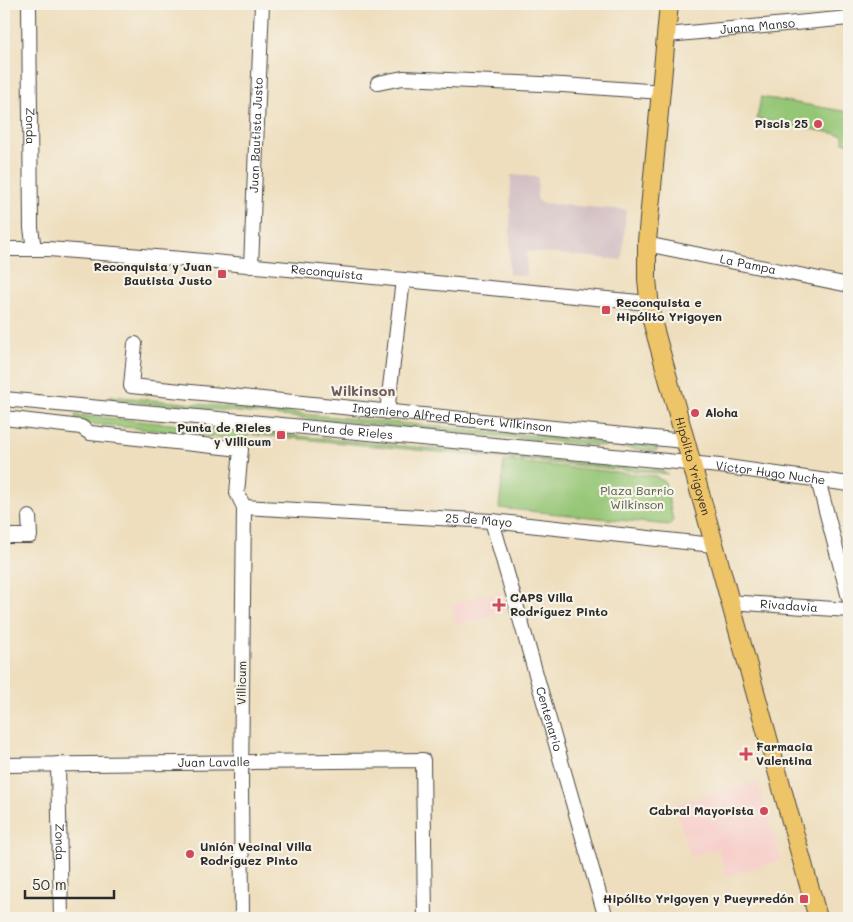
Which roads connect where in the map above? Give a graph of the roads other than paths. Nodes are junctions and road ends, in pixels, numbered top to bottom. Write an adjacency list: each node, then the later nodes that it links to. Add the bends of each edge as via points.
1 (29, 4): 10 (street, Zonda, via 31,228)
2 (262, 4): 11 (street, Juan Bautista Justo)
3 (669, 4): 5 (main road, Hipólito Yrigoyen)
4 (849, 18): 5 (street, Juana Manso)
5 (667, 35): 7 (main road, Hipólito Yrigoyen)
6 (378, 82): 7 (street, via 413,79)
7 (662, 92): 8 (main road, Hipólito Yrigoyen)
8 (646, 244): 13 (street, La Pampa); 14 (main road, Hipólito Yrigoyen)
9 (4, 249): 10 (street, Reconquista)
10 (34, 249): 11 (street, Reconquista)
11 (250, 266): 12 (street, Reconquista)
12 (403, 280): 14 (street, Reconquista); 17 (street)
13 (849, 285)
14 (649, 303): 19 (main road, Hipólito Yrigoyen, via 656,341)
15 (135, 344): 17 (street, Ingeniero Alfred Robert Wilkinson, via 131,386)
16 (4, 399): 20 (street, Punta de Rieles)
17 (388, 412): 19 (street, Ingeniero Alfred Robert Wilkinson)
18 (4, 418): 23 (street, Villicum, via 81,427 90,433 241,449 237,493)
19 (684, 441): 20 (main road, Hipólito Yrigoyen)
20 (690, 464): 21 (street, Víctor Hugo Nuche); 27 (main road, Hipólito Yrigoyen)
21 (818, 480): 22 (street, Víctor Hugo Nuche); 28 (street)
22 (849, 484)
23 (244, 507): 25 (street, 25 de Mayo); 31 (street, Villicum)
24 (29, 517): 26 (street, via 30,536)
25 (492, 521): 27 (street, 25 de Mayo); 37 (street, Centenario)
26 (4, 536)
27 (713, 545): 29 (main road, Hipólito Yrigoyen)
28 (849, 598)
29 (729, 602): 30 (street, Rivadavia); 38 (main road, Hipólito Yrigoyen)
30 (849, 610)
31 (241, 762): 32 (street, Juan Lavalle); 35 (street, Villicum); 36 (street, Juan Lavalle, via 423,760)
32 (58, 764): 33 (street, Juan Lavalle); 34 (street, Zonda)
33 (4, 765)
34 (61, 918)
35 (242, 918)
36 (426, 918)
37 (606, 918)
38 (818, 918)

